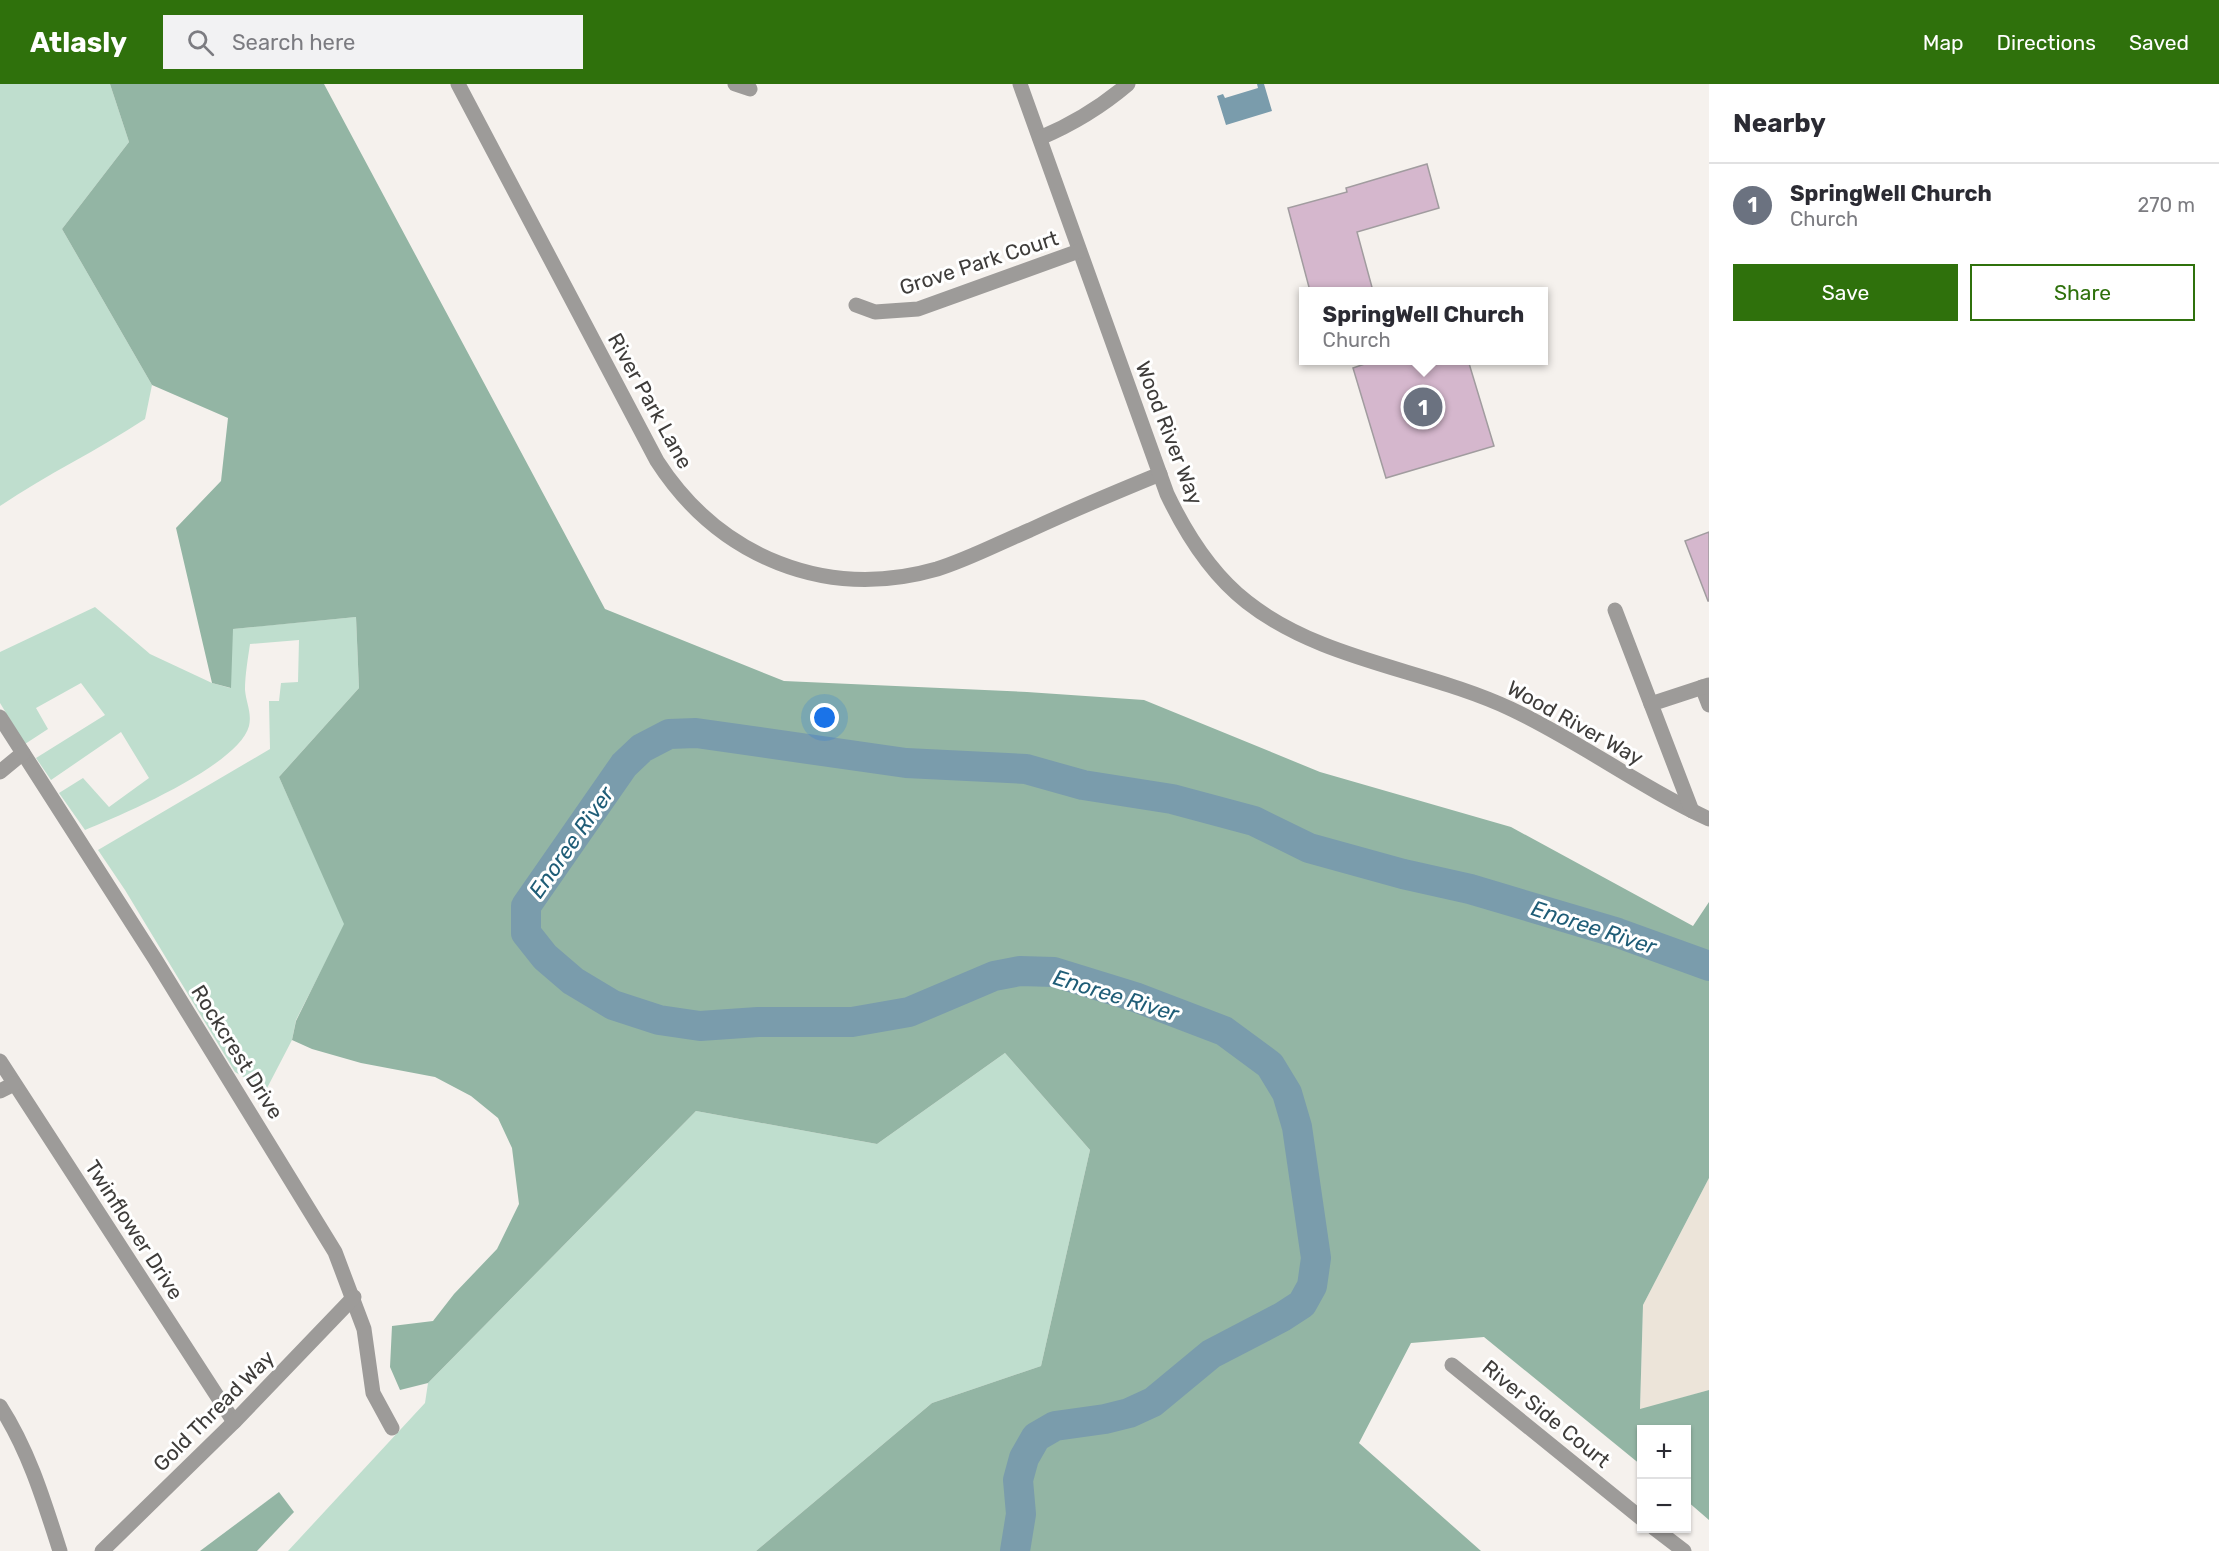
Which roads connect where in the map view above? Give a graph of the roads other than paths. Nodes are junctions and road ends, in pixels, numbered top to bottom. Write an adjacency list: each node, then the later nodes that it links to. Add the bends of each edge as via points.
1 (458, 84): 9 (street, River Park Lane, via 657,461 700,516 742,546 774,562 810,573 850,579 900,577 951,564)
2 (735, 84): 5 (street)
3 (1020, 84): 6 (street, Wood River Way)
4 (1128, 84): 6 (street, via 1073,124)
5 (750, 89)
6 (1040, 138): 7 (street, Wood River Way)
7 (1079, 251): 8 (street, Grove Park Court, via 918,309 875,312); 9 (street, Wood River Way)
8 (856, 304)
9 (1160, 474): 17 (street, Wood River Way, via 1178,518 1201,554 1234,591 1266,615 1325,644 1510,708)
10 (1615, 610): 12 (street)
11 (1706, 686): 12 (street); 13 (street)
12 (1651, 704): 17 (street)
13 (1709, 705)
14 (0, 717): 15 (street, Rockcrest Drive)
15 (23, 753): 16 (street); 21 (street, Rockcrest Drive, via 315,1217)
16 (0, 772)
17 (1692, 811): 18 (street, Wood River Way)
18 (1709, 819)
19 (0, 1061): 20 (street, Twinflower Drive)
20 (7, 1087): 24 (street, Twinflower Drive)
21 (354, 1297): 24 (street, Gold Thread Way); 25 (street, Rockcrest Drive, via 364,1329 373,1394)
22 (1452, 1365): 26 (street, River Side Court)
23 (0, 1406): 28 (street, via 38,1480)
24 (234, 1422): 29 (street, Gold Thread Way)
25 (392, 1428)
26 (1637, 1516)
27 (1661, 1533): 30 (street)
28 (60, 1551)
29 (102, 1551)
30 (1684, 1551)

